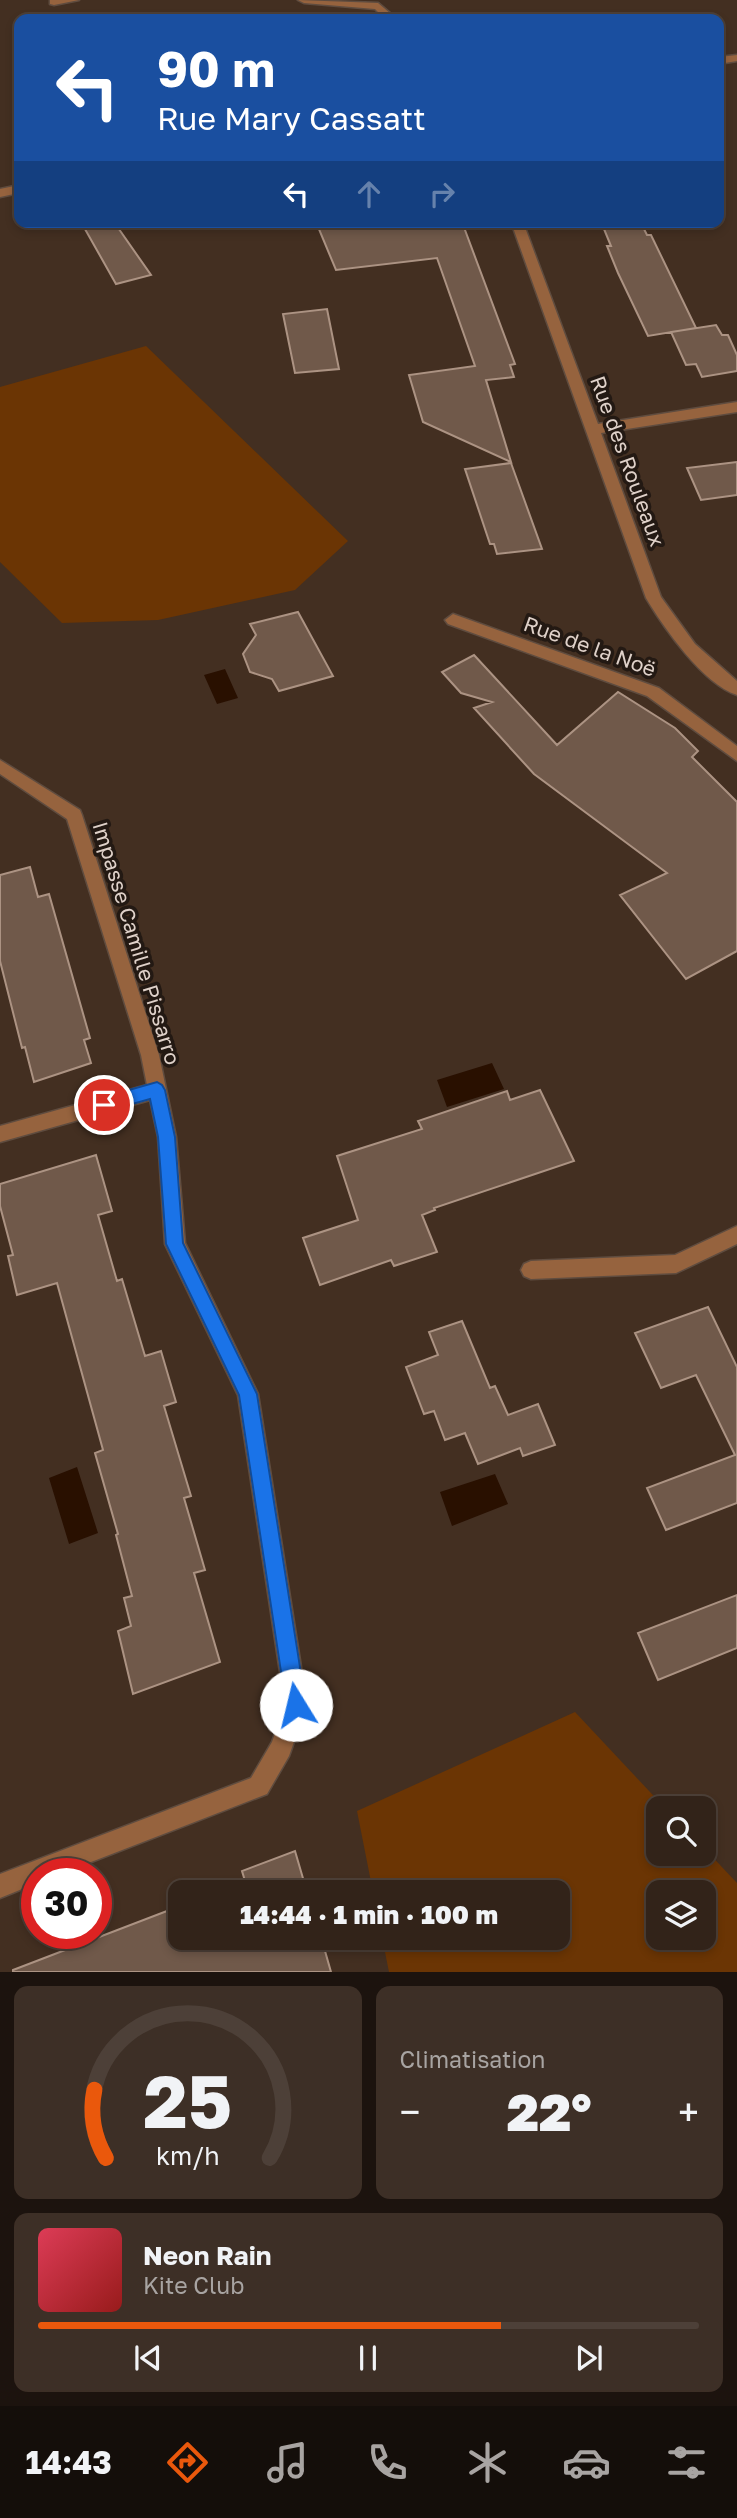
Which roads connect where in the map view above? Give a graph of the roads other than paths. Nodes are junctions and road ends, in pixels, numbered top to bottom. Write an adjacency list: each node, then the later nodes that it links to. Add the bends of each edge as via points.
1 (73, 0): 3 (street)
2 (304, 0): 4 (street, via 378,6)
3 (54, 2)
4 (386, 14)
5 (519, 228): 7 (street, Rue des Rouleaux)
6 (737, 407): 7 (street)
7 (595, 429): 9 (street, Rue des Rouleaux, via 654,598 677,636)
8 (453, 620): 10 (street, Rue de la Noë, via 653,692)
9 (737, 689)
10 (737, 755)
11 (0, 766): 12 (street, Impasse Camille Pissarro, via 74,815)
12 (157, 1090): 13 (street); 16 (street, Impasse Camille Pissarro, via 167,1137 175,1244 248,1394 296,1705 281,1748 259,1786)
13 (0, 1134)
14 (737, 1235): 15 (street, via 676,1264)
15 (531, 1270)
16 (0, 1886)

